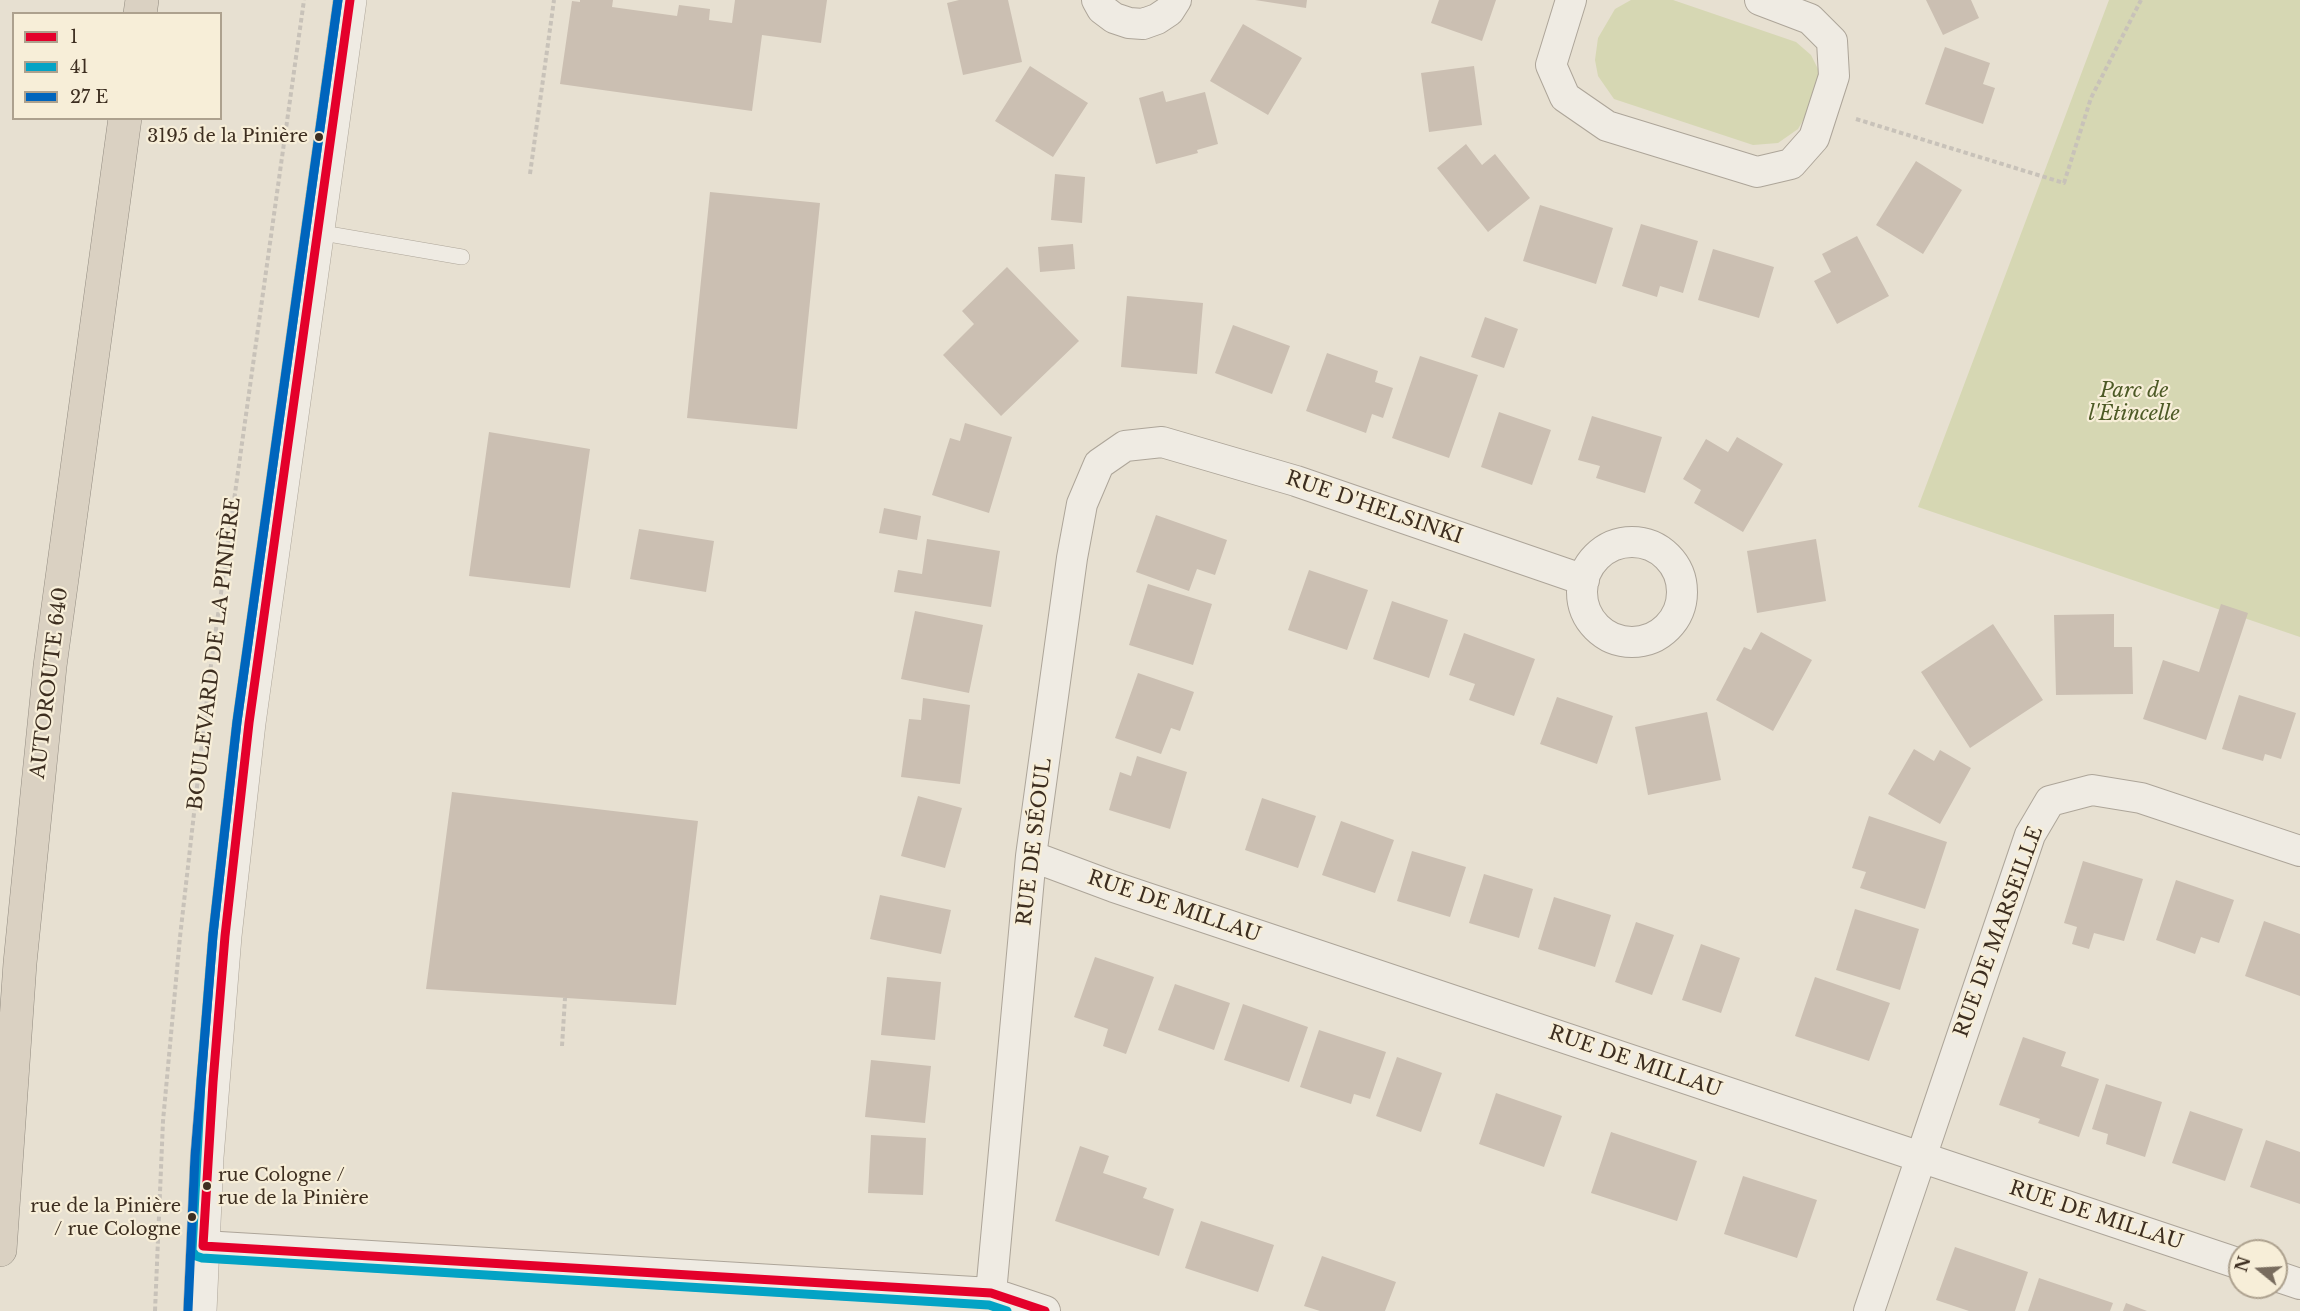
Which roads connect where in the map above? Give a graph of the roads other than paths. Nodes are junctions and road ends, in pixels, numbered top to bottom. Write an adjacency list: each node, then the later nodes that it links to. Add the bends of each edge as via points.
1 (350, 0): 7 (street)
2 (1097, 0): 3 (street, via 1114,18 1143,24 1169,11)
3 (1176, 0)
4 (1571, 0): 5 (street, via 1551,65 1565,98 1608,126 1757,172 1791,164 1814,138 1834,76 1832,41 1810,19)
5 (1760, 0)
6 (125, 120): 15 (highway, AUTOROUTE 640, via 48,688 19,975)
7 (317, 232): 8 (lane); 14 (street, via 249,723 225,936)
8 (462, 256)
9 (1162, 442): 10 (street, RUE D'HELSINKI, via 1296,481); 12 (street, RUE DE SÉOUL, via 1125,446 1098,464 1082,504)
10 (1584, 580)
11 (2300, 851): 13 (street, RUE DE MARSEILLE, via 2141,798 2092,790 2050,801 2030,835)
12 (1031, 856): 13 (street, RUE DE MILLAU); 17 (street, RUE DE SÉOUL)
13 (1920, 1157): 16 (street, RUE DE MILLAU); 20 (street, RUE DE MARSEILLE)
14 (203, 1246): 17 (street); 18 (street)
15 (0, 1250)
16 (2228, 1260)
17 (992, 1293): 19 (street)
18 (200, 1311)
19 (1045, 1311)
20 (1869, 1311)

